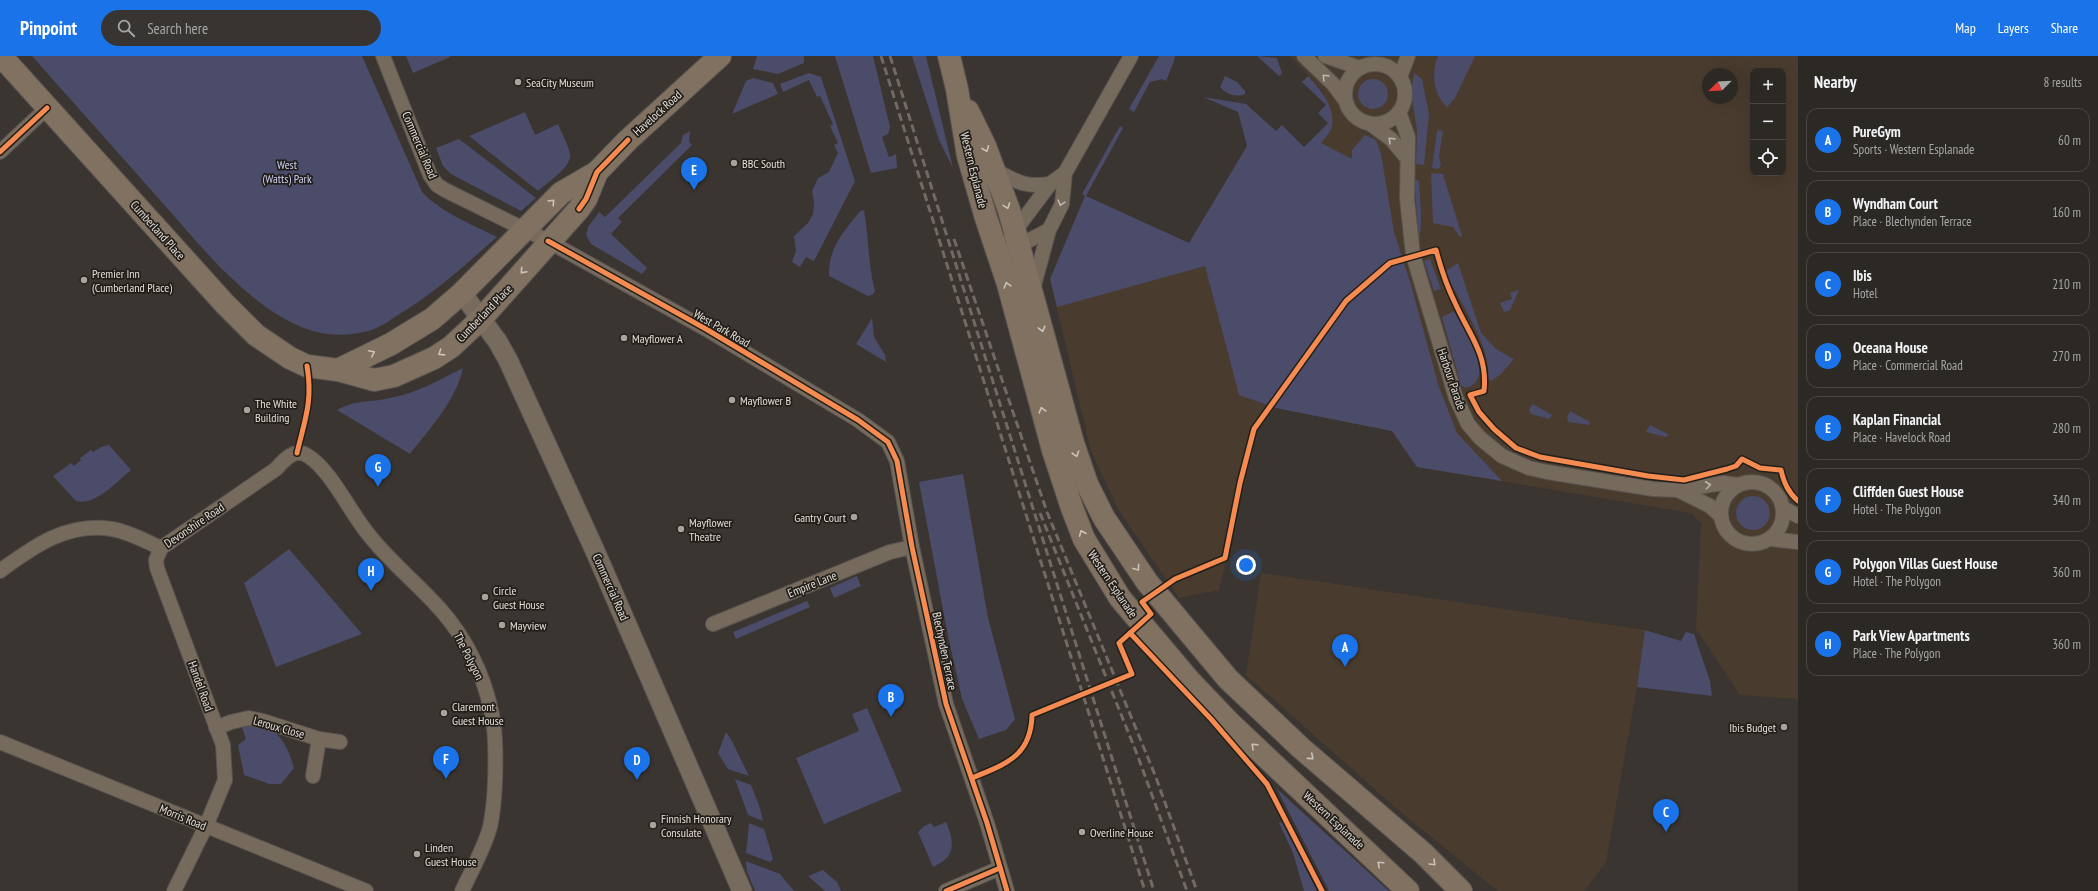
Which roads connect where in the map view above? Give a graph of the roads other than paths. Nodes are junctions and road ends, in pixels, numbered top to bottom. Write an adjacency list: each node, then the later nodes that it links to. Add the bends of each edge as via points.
1 (0, 56): 14 (main road, Cumberland Place)
2 (383, 56): 23 (street, Commercial Road, via 430,175 437,185)
3 (720, 56): 20 (main road, Havelock Road, via 628,140)
4 (949, 56): 12 (main road, Western Esplanade)
5 (1131, 56): 21 (street)
6 (1304, 56): 13 (street, one-way to 6, via 1333,84)
7 (1325, 56): 10 (street)
8 (1408, 56): 11 (street)
9 (1386, 60): 10 (street); 11 (street, via 1388,67)
10 (1360, 68): 13 (street, via 1347,82)
11 (1400, 77): 15 (street, via 1405,95)
12 (957, 89): 19 (main road, Western Esplanade, one-way to 19, via 985,146); 27 (main road, Western Esplanade, via 968,156)
13 (1345, 100): 16 (street, via 1352,115)
14 (47, 108): 17 (street); 31 (main road, Cumberland Place, via 224,304 256,335 307,366)
15 (1399, 112): 16 (street, via 1392,120); 18 (street, Harbour Parade, via 1408,137)
16 (1372, 125): 18 (street, one-way to 16, via 1391,139)
17 (0, 152)
18 (1407, 158): 35 (street, Harbour Parade, via 1407,199 1413,255 1456,398 1468,424 1502,456 1529,468 1653,489)
19 (993, 169): 22 (street, Western Esplanade, via 1024,185); 25 (main road, Western Esplanade, one-way to 25)
20 (597, 172): 23 (main road, Havelock Road, one-way to 20, via 561,193); 26 (main road, Havelock Road, via 586,199)
21 (1065, 173): 22 (street); 24 (street, one-way to 24, via 1062,204)
22 (1050, 184): 25 (street)
23 (525, 230): 26 (street, Commercial Road); 29 (main road)
24 (1049, 230): 25 (street); 28 (street)
25 (1018, 238): 27 (street); 28 (main road, Western Esplanade)
26 (548, 241): 30 (main road, Cumberland Place, one-way to 30); 32 (street, West Park Road, via 706,329)
27 (996, 251): 58 (main road, Western Esplanade, one-way to 27, via 1230,723 1140,624 1101,570 1084,539 1072,508)
28 (1032, 291): 59 (main road, Western Esplanade, one-way to 59, via 1072,443 1087,484 1127,555 1170,611 1228,679 1301,748 1423,853)
29 (462, 294): 30 (street, Commercial Road); 31 (main road, one-way to 29, via 422,326)
30 (481, 319): 31 (main road, Cumberland Place, one-way to 31, via 434,358 394,376 374,380); 55 (street, Commercial Road, via 508,360 576,507)
31 (338, 370)
32 (883, 437): 41 (street, Blechynden Terrace, via 895,455)
33 (297, 453): 42 (street, Devonshire Road, via 287,457 276,469); 54 (street, The Polygon, via 308,456 326,474 368,534 440,609 461,636 479,670 492,711 496,769 490,828)
34 (1738, 485): 35 (street, Harbour Parade, one-way to 34, via 1723,483); 36 (street, via 1752,482 1768,486 1780,499); 37 (street, via 1725,498)
35 (1678, 490): 37 (street, Harbour Parade, via 1710,506)
36 (1783, 508): 38 (street); 39 (street, via 1781,525)
37 (1721, 516): 39 (street, via 1724,528 1738,541 1756,544)
38 (1798, 516)
39 (1770, 539): 40 (street)
40 (1798, 542)
41 (912, 547): 44 (street, Empire Lane, via 890,552); 51 (street, Blechynden Terrace, via 946,704)
42 (161, 548): 43 (street, Devonshire Road, via 118,531 86,528 60,534 34,546); 45 (street, Handel Road, via 156,560 157,568)
43 (0, 571)
44 (713, 624)
45 (216, 728): 46 (street, Leroux Close, via 248,718); 50 (street, Handel Road, via 223,745 225,780)
46 (319, 739): 48 (street, Leroux Close); 49 (street, Leroux Close)
47 (0, 742): 50 (street, Morris Road)
48 (340, 742)
49 (313, 776)
50 (206, 826): 52 (street, Handel Road); 53 (street, Morris Road)
51 (1000, 868): 56 (street); 57 (street, Blechynden Terrace)
52 (174, 891)
53 (366, 891)
54 (462, 891)
55 (742, 891)
56 (946, 891)
57 (1007, 891)
58 (1408, 891)
59 (1461, 891)

